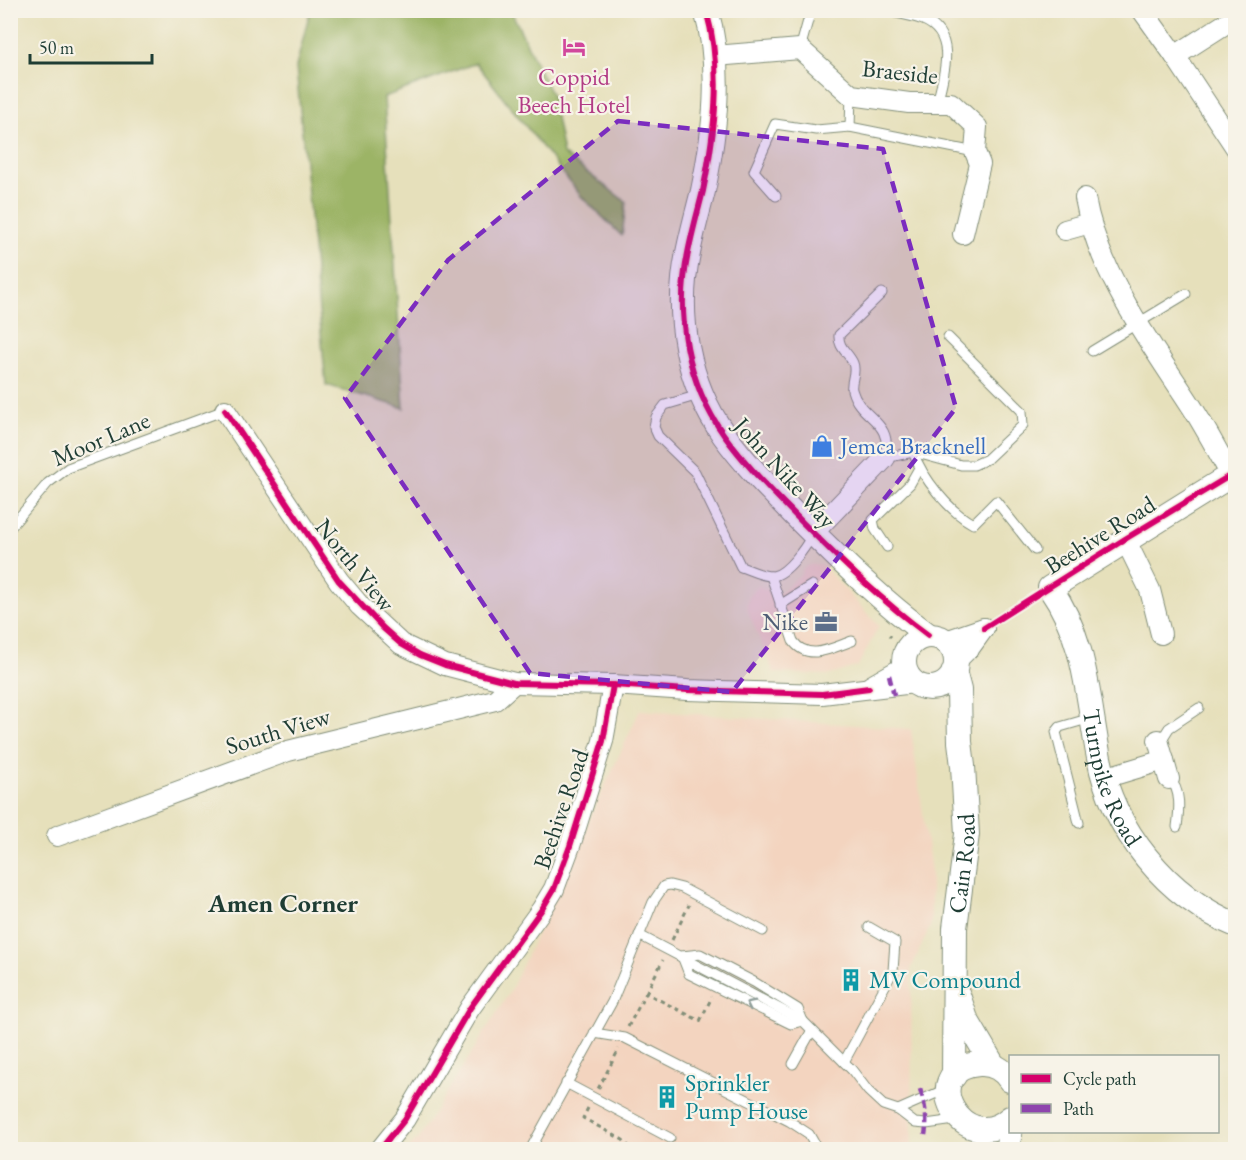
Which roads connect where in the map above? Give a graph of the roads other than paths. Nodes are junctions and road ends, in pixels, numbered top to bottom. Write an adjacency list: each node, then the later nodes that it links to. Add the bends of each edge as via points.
1 (706, 10): 7 (street, John Nike Way)
2 (811, 10): 6 (lane)
3 (882, 10): 10 (lane, via 923,20 937,29 944,40 947,61)
4 (1142, 10): 8 (street)
5 (1235, 19): 8 (street)
6 (800, 49): 7 (street); 9 (street, Braeside)
7 (715, 56): 24 (street, John Nike Way, via 711,148 687,254 683,297 685,336)
8 (1175, 56): 12 (street)
9 (851, 95): 10 (street, Braeside); 11 (lane)
10 (937, 103): 13 (street, Braeside, via 951,103 976,127)
11 (850, 127): 13 (lane); 14 (lane, via 816,130 775,124 754,171)
12 (1236, 148)
13 (975, 152): 18 (street, Braeside, via 980,164)
14 (776, 196)
15 (1085, 198): 16 (street)
16 (1090, 223): 17 (street); 21 (street, via 1118,290)
17 (1065, 230)
18 (963, 234)
19 (882, 293): 27 (lane, via 838,335 838,342 854,367 851,384 856,400 887,438)
20 (1185, 294): 21 (lane)
21 (1138, 322): 23 (lane); 29 (street)
22 (948, 337): 26 (lane, via 1022,411 1023,425 987,459 974,465)
23 (1092, 351)
24 (701, 394): 31 (street, John Nike Way, via 736,451); 35 (lane, via 665,405 654,427 658,436 695,472 741,567)
25 (225, 410): 30 (lane, Moor Lane, via 68,468 48,483); 44 (street, North View, via 339,581 383,628 420,655)
26 (913, 452): 27 (lane); 28 (lane)
27 (885, 458): 31 (street)
28 (919, 468): 33 (lane, via 910,484 873,520); 34 (lane, via 958,516 973,524 996,501)
29 (1233, 474): 32 (street, Beehive Road)
30 (10, 528)
31 (813, 533): 35 (lane, via 788,567); 39 (street, John Nike Way)
32 (1125, 539): 37 (street, Beehive Road); 40 (street, via 1150,590)
33 (887, 547)
34 (1035, 550)
35 (771, 576): 38 (lane)
36 (812, 585): 38 (lane)
37 (1050, 588): 47 (street, Turnpike Road, via 1078,645)
38 (780, 605): 41 (lane, via 798,648 817,652)
39 (894, 609): 42 (street, John Nike Way); 43 (street)
40 (1161, 634)
41 (852, 641)
42 (946, 652): 43 (street, via 915,639); 43 (street, via 944,684); 48 (street, Cain Road, via 959,690)
43 (905, 660): 45 (street, via 869,688 822,694); 48 (street, Cain Road, via 942,707)
44 (514, 683): 45 (street, North View); 53 (street, South View, via 495,700 288,750)
45 (613, 684): 73 (street, Beehive Road, via 603,741 554,888 470,1008 405,1119)
46 (1199, 708): 49 (lane, via 1169,728)
47 (1093, 718): 50 (street, Turnpike Road); 51 (lane, via 1060,727 1056,732)
48 (960, 742): 59 (street, Cain Road, via 967,834 955,928)
49 (1163, 756): 50 (street); 52 (lane, via 1180,807)
50 (1104, 778): 54 (street, Turnpike Road, via 1119,816 1155,868 1183,895)
51 (1078, 823)
52 (1177, 827)
53 (57, 836)
54 (1236, 925)
55 (869, 927): 63 (lane, via 895,942 893,971)
56 (763, 931): 57 (lane, via 670,885 664,886 653,902)
57 (639, 935): 58 (lane); 62 (lane, via 612,1002)
58 (682, 956): 60 (lane, via 700,954 754,982 798,1009); 60 (lane, one-way to 58, via 791,1024 689,974)
59 (955, 984): 65 (street, Cain Road, via 966,1019); 66 (street, Cain Road)
60 (803, 1021): 61 (lane)
61 (812, 1030): 63 (lane); 64 (lane)
62 (594, 1033): 67 (lane); 75 (lane, via 625,1038 789,1121 809,1134)
63 (844, 1062): 68 (lane, via 883,1105)
64 (793, 1064)
65 (1002, 1073): 66 (street, via 973,1065)
66 (951, 1082): 68 (lane); 71 (street, Cain Road, via 949,1110)
67 (566, 1083): 72 (lane); 74 (lane)
68 (898, 1110): 71 (lane, via 915,1123)
69 (1009, 1120): 71 (street, via 997,1130)
70 (1010, 1133): 76 (street)
71 (967, 1134)
72 (670, 1138)
73 (380, 1149)
74 (530, 1149)
75 (818, 1149)
76 (1008, 1149)

